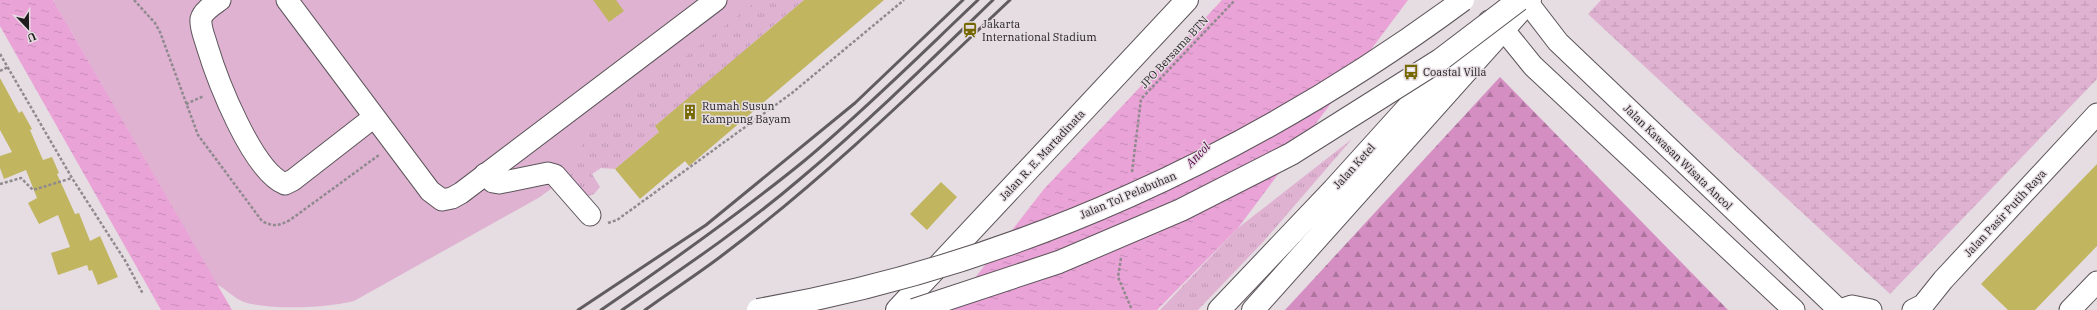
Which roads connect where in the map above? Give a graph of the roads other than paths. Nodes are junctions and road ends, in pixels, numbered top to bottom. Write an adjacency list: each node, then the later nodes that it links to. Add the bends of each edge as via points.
1 (220, 0): 10 (street, via 205,12 201,24 212,63 239,128 276,180 284,184 293,180)
2 (287, 0): 10 (street)
3 (716, 0): 11 (street)
4 (1187, 0): 15 (highway, Jalan R. E. Martadinata)
5 (1463, 0): 14 (highway, Jalan Tol Pelabuhan, bridge, via 1334,88 1242,142 1152,186 1024,239 926,270 812,301)
6 (1506, 0): 8 (highway)
7 (1525, 1): 8 (highway); 16 (highway, bridge, via 1440,60 1291,154 1181,210 1059,262); 20 (street, Jalan Kawasan Wisata Ancol, via 1558,42)
8 (1495, 24): 17 (highway, Jalan Ketel, via 1334,188); 18 (highway, Jalan Ketel); 19 (street, via 1533,66)
9 (2097, 114): 22 (street, Jalan Pasir Putih Raya, via 1943,280 1923,305)
10 (374, 117): 11 (street, via 430,191 442,200 461,193)
11 (485, 174): 12 (street, via 493,182 499,183 548,173 555,174)
12 (590, 215)
13 (2097, 282): 23 (street)
14 (758, 310)
15 (897, 310)
16 (914, 310)
17 (1220, 310)
18 (1253, 310)
19 (1794, 310)
20 (1839, 310): 21 (street, via 1852,306)
21 (1871, 310)
22 (1913, 310)
23 (2070, 310)

